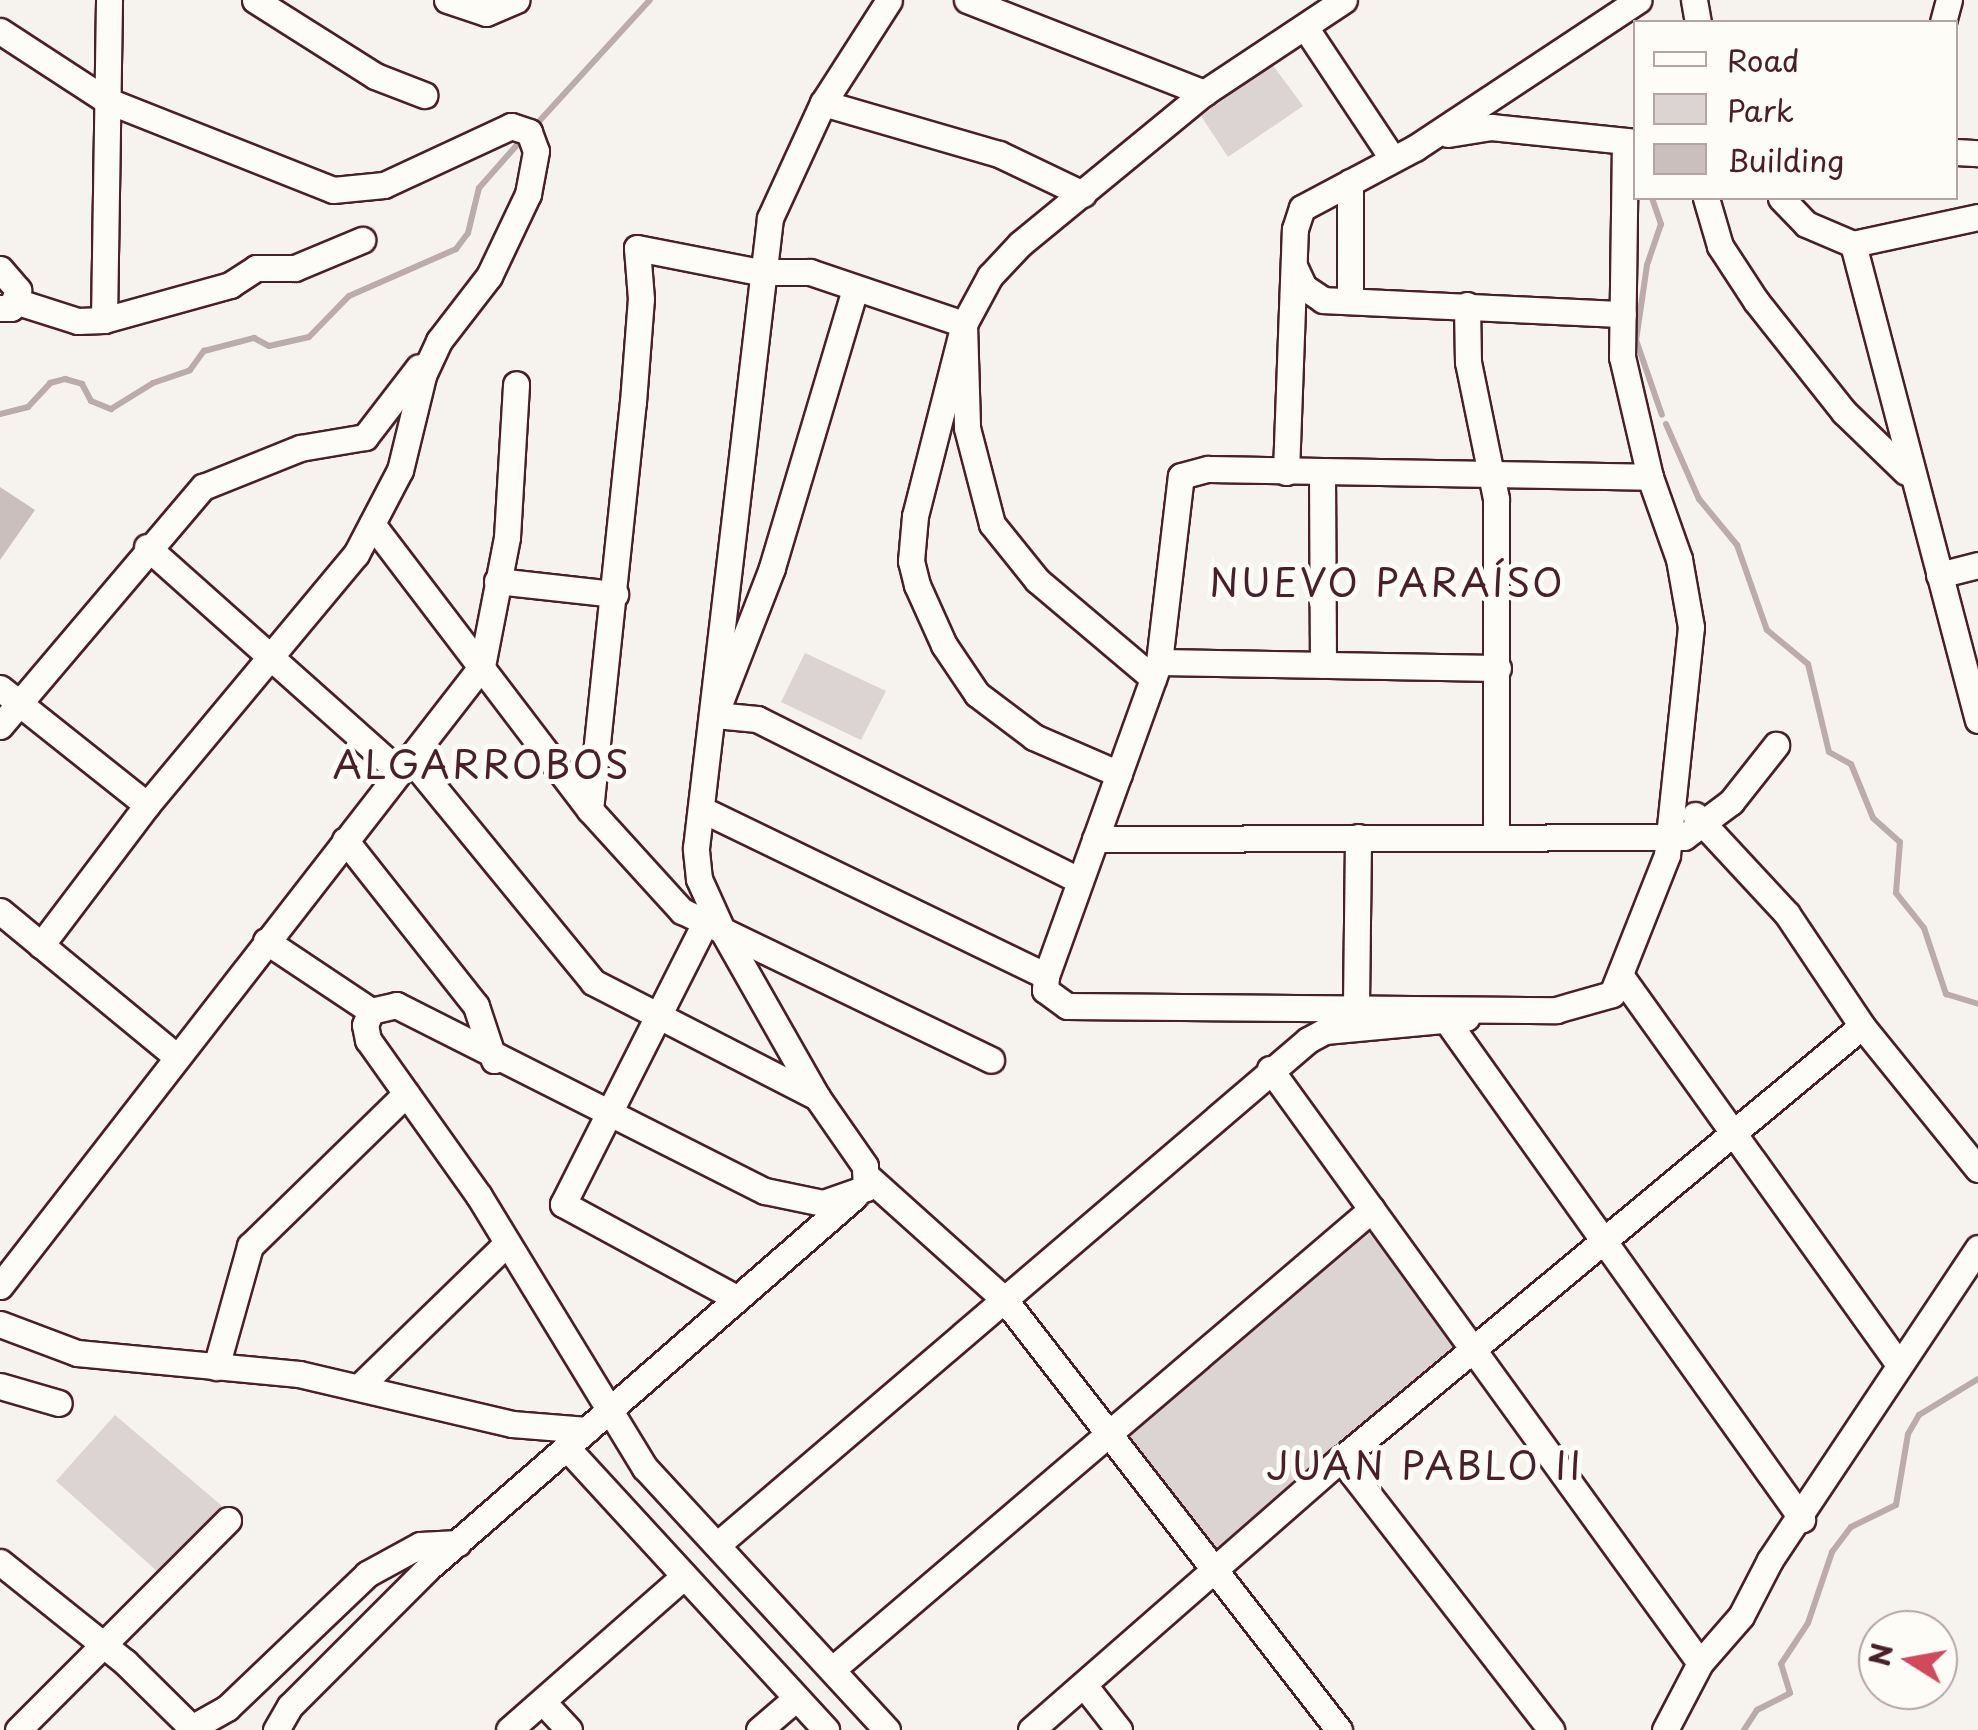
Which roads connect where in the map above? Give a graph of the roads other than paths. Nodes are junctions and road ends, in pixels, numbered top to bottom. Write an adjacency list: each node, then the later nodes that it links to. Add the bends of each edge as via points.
1 (108, 0): 13 (street)
2 (255, 0): 12 (street, via 387,82)
3 (447, 0): 4 (street, via 486,13)
4 (516, 0)
5 (889, 0): 14 (street)
6 (968, 0): 11 (street)
7 (1344, 0): 9 (street)
8 (1639, 0): 16 (street)
9 (1305, 28): 11 (street); 16 (street)
10 (0, 32): 13 (street)
11 (1204, 93): 18 (street)
12 (424, 95)
13 (106, 100): 32 (street); 34 (street, via 346,192 429,167 500,129 529,132 536,152 528,194 489,276)
14 (823, 103): 18 (street, via 1000,154); 26 (street, via 782,183)
15 (1630, 141): 16 (street, via 1472,127); 31 (street)
16 (1404, 153): 17 (street)
17 (1350, 182): 24 (street, via 1302,208); 28 (street)
18 (1083, 194): 33 (street, via 990,276)
19 (1783, 200): 23 (street, via 1806,224)
20 (1706, 201): 40 (street, via 1720,246 1756,302 1844,412)
21 (1978, 218): 23 (street)
22 (362, 240): 32 (street, via 295,268 256,268 230,285)
23 (1853, 244): 40 (street)
24 (1296, 268): 28 (street, via 1312,296); 36 (street)
25 (0, 270): 29 (street, via 18,290)
26 (759, 272): 27 (street, via 810,272); 46 (street, via 637,248 641,299); 53 (street)
27 (855, 289): 33 (street); 53 (street, via 772,568)
28 (1350, 301): 30 (street)
29 (9, 305): 32 (street)
30 (1467, 305): 31 (street); 38 (street, via 1468,362)
31 (1622, 314): 39 (street, via 1622,356)
32 (104, 320)
33 (964, 324): 51 (street, via 968,428 992,524 1037,580); 58 (street, via 915,516 910,561 916,586 951,658 978,694 1034,736)
34 (440, 340): 41 (street, via 418,389 400,470); 42 (street, via 365,438 300,448 218,476)
35 (516, 384): 45 (street, via 507,537)
36 (1286, 472): 37 (street); 51 (street, via 1208,469 1181,476)
37 (1322, 472): 38 (street); 48 (street)
38 (1490, 477): 39 (street); 50 (street, via 1500,586)
39 (1650, 477): 59 (street, via 1679,559 1691,628)
40 (1910, 478): 44 (street)
41 (372, 524): 47 (street, via 356,554); 49 (street)
42 (147, 547): 47 (street); 52 (street)
43 (1978, 565): 44 (street)
44 (1940, 575): 54 (street)
45 (497, 581): 46 (street); 49 (street)
46 (616, 594): 62 (street)
47 (266, 659): 57 (street); 60 (street)
48 (1323, 665): 50 (street); 51 (street)
49 (482, 666): 57 (street); 62 (street)
50 (1498, 668): 65 (street)
51 (1156, 670): 58 (street)
52 (10, 695): 55 (street); 60 (street)
53 (716, 715): 61 (street); 69 (street, via 756,719)
54 (1978, 720)
55 (0, 726)
56 (1776, 745): 63 (street)
57 (404, 764): 68 (street); 79 (street, via 577,968)
58 (1118, 774): 67 (street)
59 (1672, 784): 63 (street, via 1681,802); 64 (street)
60 (147, 805): 73 (street)
61 (702, 809): 71 (street, via 696,863); 74 (street)
62 (590, 810): 71 (street, via 682,911)
63 (1707, 822): 64 (street, via 1684,837); 81 (street, via 1787,914)
64 (1669, 835): 65 (street); 75 (street, via 1662,876)
65 (1496, 836): 66 (street)
66 (1358, 837): 67 (street); 76 (street)
67 (1095, 839): 69 (street)
68 (345, 840): 72 (street); 83 (street, via 476,1006)
69 (1080, 881): 74 (street)
70 (0, 910): 73 (street)
71 (713, 926): 79 (street); 84 (street); 87 (street)
72 (266, 941): 78 (street); 82 (street)
73 (41, 944): 82 (street)
74 (1046, 976): 76 (street, via 1044,990 1067,1006)
75 (1623, 979): 77 (street, via 1612,994 1586,1006); 89 (street)
76 (1356, 1004): 77 (street)
77 (1511, 1010): 80 (street)
78 (371, 1011): 83 (street, via 396,1005); 86 (street, via 368,1040)
79 (657, 1016): 87 (street); 88 (street)
80 (1447, 1021): 85 (street, via 1325,1031); 93 (street)
81 (1862, 1026): 89 (street); 90 (street)
82 (176, 1056): 96 (street)
83 (494, 1060): 88 (street)
84 (992, 1060)
85 (1270, 1069): 92 (street); 98 (street)
86 (406, 1094): 94 (street); 102 (street, via 250,1246)
87 (817, 1097): 91 (street)
88 (609, 1114): 91 (street, via 764,1191 823,1203); 97 (street, via 563,1204)
89 (1736, 1129): 93 (street); 101 (street)
90 (1978, 1170)
91 (862, 1187): 97 (street); 98 (street)
92 (1372, 1209): 100 (street); 107 (street)
93 (1604, 1241): 100 (street); 109 (street)
94 (507, 1242): 104 (street); 106 (street)
95 (1978, 1248): 101 (street)
96 (0, 1286)
97 (734, 1297): 106 (street)
98 (1004, 1300): 107 (street); 112 (street)
99 (0, 1324): 102 (street, via 76,1353)
100 (1474, 1350): 108 (street); 117 (street)
101 (1899, 1364): 109 (street)
102 (216, 1367): 104 (street)
103 (0, 1386): 105 (street)
104 (360, 1386): 106 (street, via 512,1424)
105 (59, 1403)
106 (587, 1432): 111 (street); 112 (street); 115 (street)
107 (1110, 1435): 114 (street); 118 (street)
108 (1342, 1459): 114 (street); 133 (street)
109 (1802, 1519): 117 (street, via 1770,1560 1742,1616)
110 (228, 1520): 116 (street)
111 (458, 1543): 122 (street, via 420,1545 368,1574 226,1708); 124 (street, via 346,1647)
112 (716, 1546): 118 (street)
113 (0, 1562): 116 (street)
114 (1213, 1569): 119 (street); 132 (street)
115 (684, 1576): 120 (street); 121 (street)
116 (104, 1644): 122 (street); 123 (street)
117 (1700, 1663): 134 (street)
118 (834, 1668): 129 (street)
119 (1084, 1685): 130 (street); 131 (street)
120 (794, 1700): 127 (street); 128 (street)
121 (543, 1702): 125 (street); 126 (street)
122 (191, 1729)
123 (18, 1730)
124 (276, 1730)
125 (509, 1730)
126 (569, 1730)
127 (759, 1730)
128 (826, 1730)
129 (887, 1730)
130 (1031, 1730)
131 (1119, 1730)
132 (1339, 1730)
133 (1552, 1730)
134 (1664, 1730)

